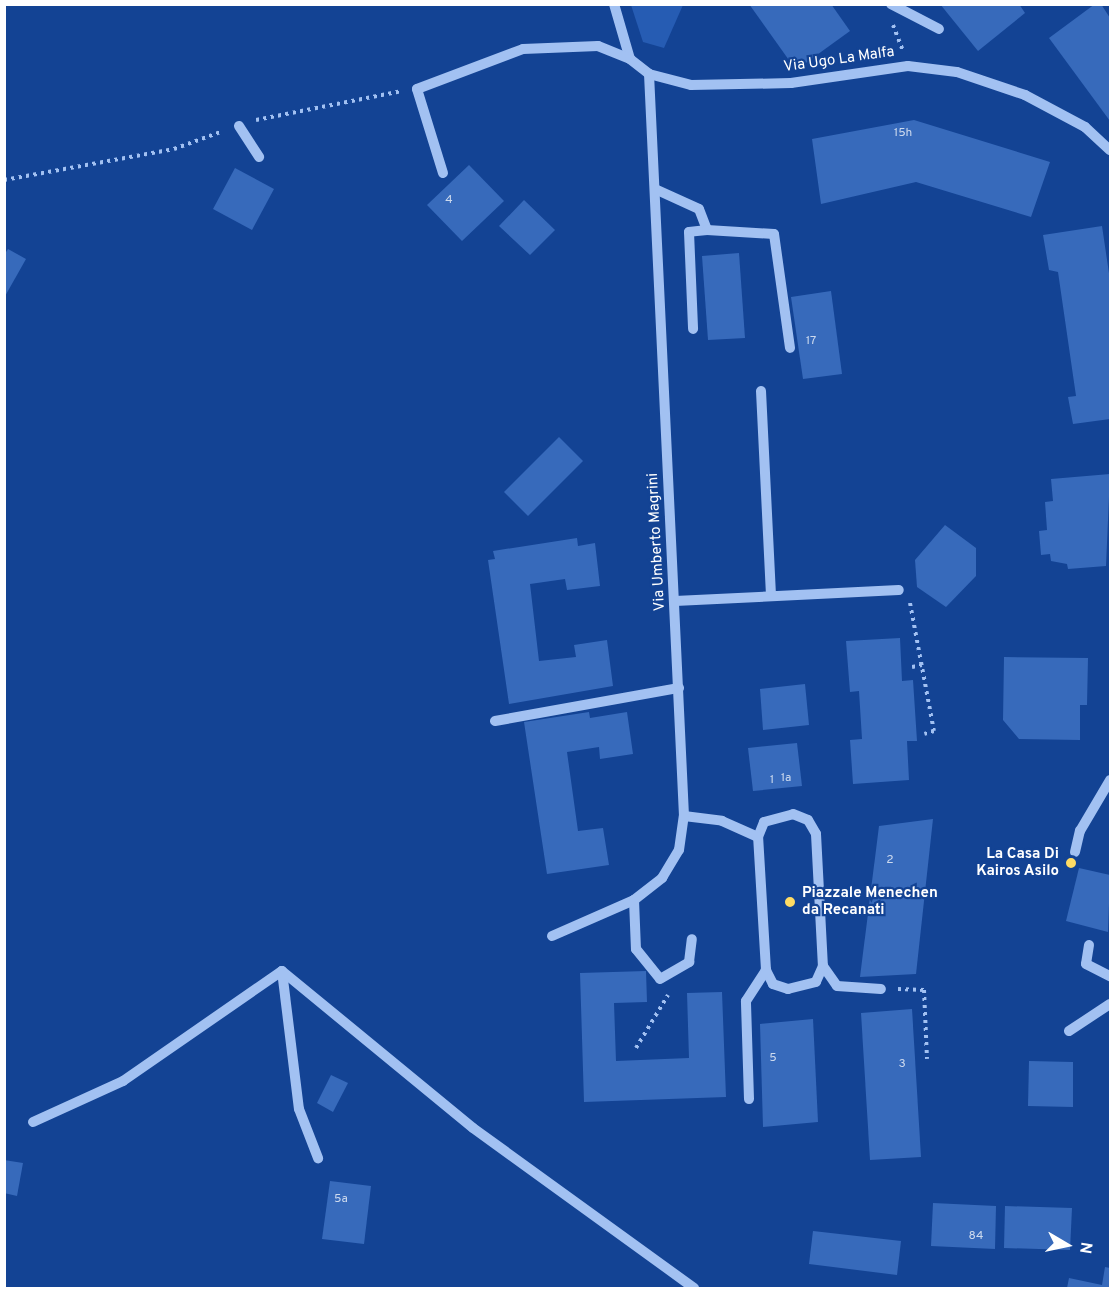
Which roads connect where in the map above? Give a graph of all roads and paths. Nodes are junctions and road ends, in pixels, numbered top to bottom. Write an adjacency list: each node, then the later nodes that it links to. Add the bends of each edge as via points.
1 (614, 4): 4 (street)
2 (890, 10): 3 (street); 5 (path)
3 (939, 29)
4 (630, 59): 6 (street, Via Ugo La Malfa); 7 (street, Via Ugo La Malfa, via 598,46 523,49)
5 (908, 66): 6 (street, Via Ugo La Malfa, via 791,83 691,85); 9 (street, Via Ugo La Malfa, via 957,72 1025,95 1085,127)
6 (649, 75): 13 (street, Via Umberto Magrini)
7 (417, 88): 8 (path, via 294,110); 11 (street)
8 (238, 126): 10 (street); 12 (path, via 174,149)
9 (1110, 150)
10 (259, 157)
11 (443, 173)
12 (4, 180)
13 (655, 189): 14 (street, via 699,208); 20 (street, Via Umberto Magrini)
14 (707, 230): 15 (street, via 689,232); 16 (street, via 774,234)
15 (693, 329)
16 (790, 348)
17 (761, 391): 19 (street)
18 (899, 590): 19 (street); 21 (path, via 909,598)
19 (771, 596): 20 (street)
20 (675, 601): 23 (street, Via Umberto Magrini)
21 (922, 665): 22 (path); 25 (path, via 934,730)
22 (912, 667)
23 (679, 688): 24 (street); 27 (street, Via Umberto Magrini)
24 (495, 721)
25 (924, 734)
26 (1110, 780): 29 (street, via 1080,831)
27 (684, 816): 28 (street, via 722,821); 30 (street, Via Umberto Magrini, via 679,850 662,878)
28 (758, 837): 34 (street, via 764,822 777,815 808,819 816,834); 35 (street)
29 (1075, 852)
30 (634, 900): 31 (street, Via Umberto Magrini); 32 (street, via 636,949 660,979 689,962)
31 (552, 936)
32 (692, 939)
33 (1089, 945): 37 (street, via 1086,964)
34 (823, 966): 35 (street, via 816,982 804,988 773,984); 38 (street, via 837,986)
35 (766, 970): 44 (street, via 746,1001)
36 (282, 971): 45 (street, via 123,1081); 46 (street, via 299,1109); 47 (street, via 473,1128)
37 (1110, 976)
38 (881, 989): 43 (path, via 924,990)
39 (672, 990): 42 (path)
40 (1110, 1004): 41 (street)
41 (1069, 1031)
42 (636, 1048)
43 (927, 1059)
44 (749, 1099)
45 (33, 1122)
46 (318, 1158)
47 (694, 1288)

